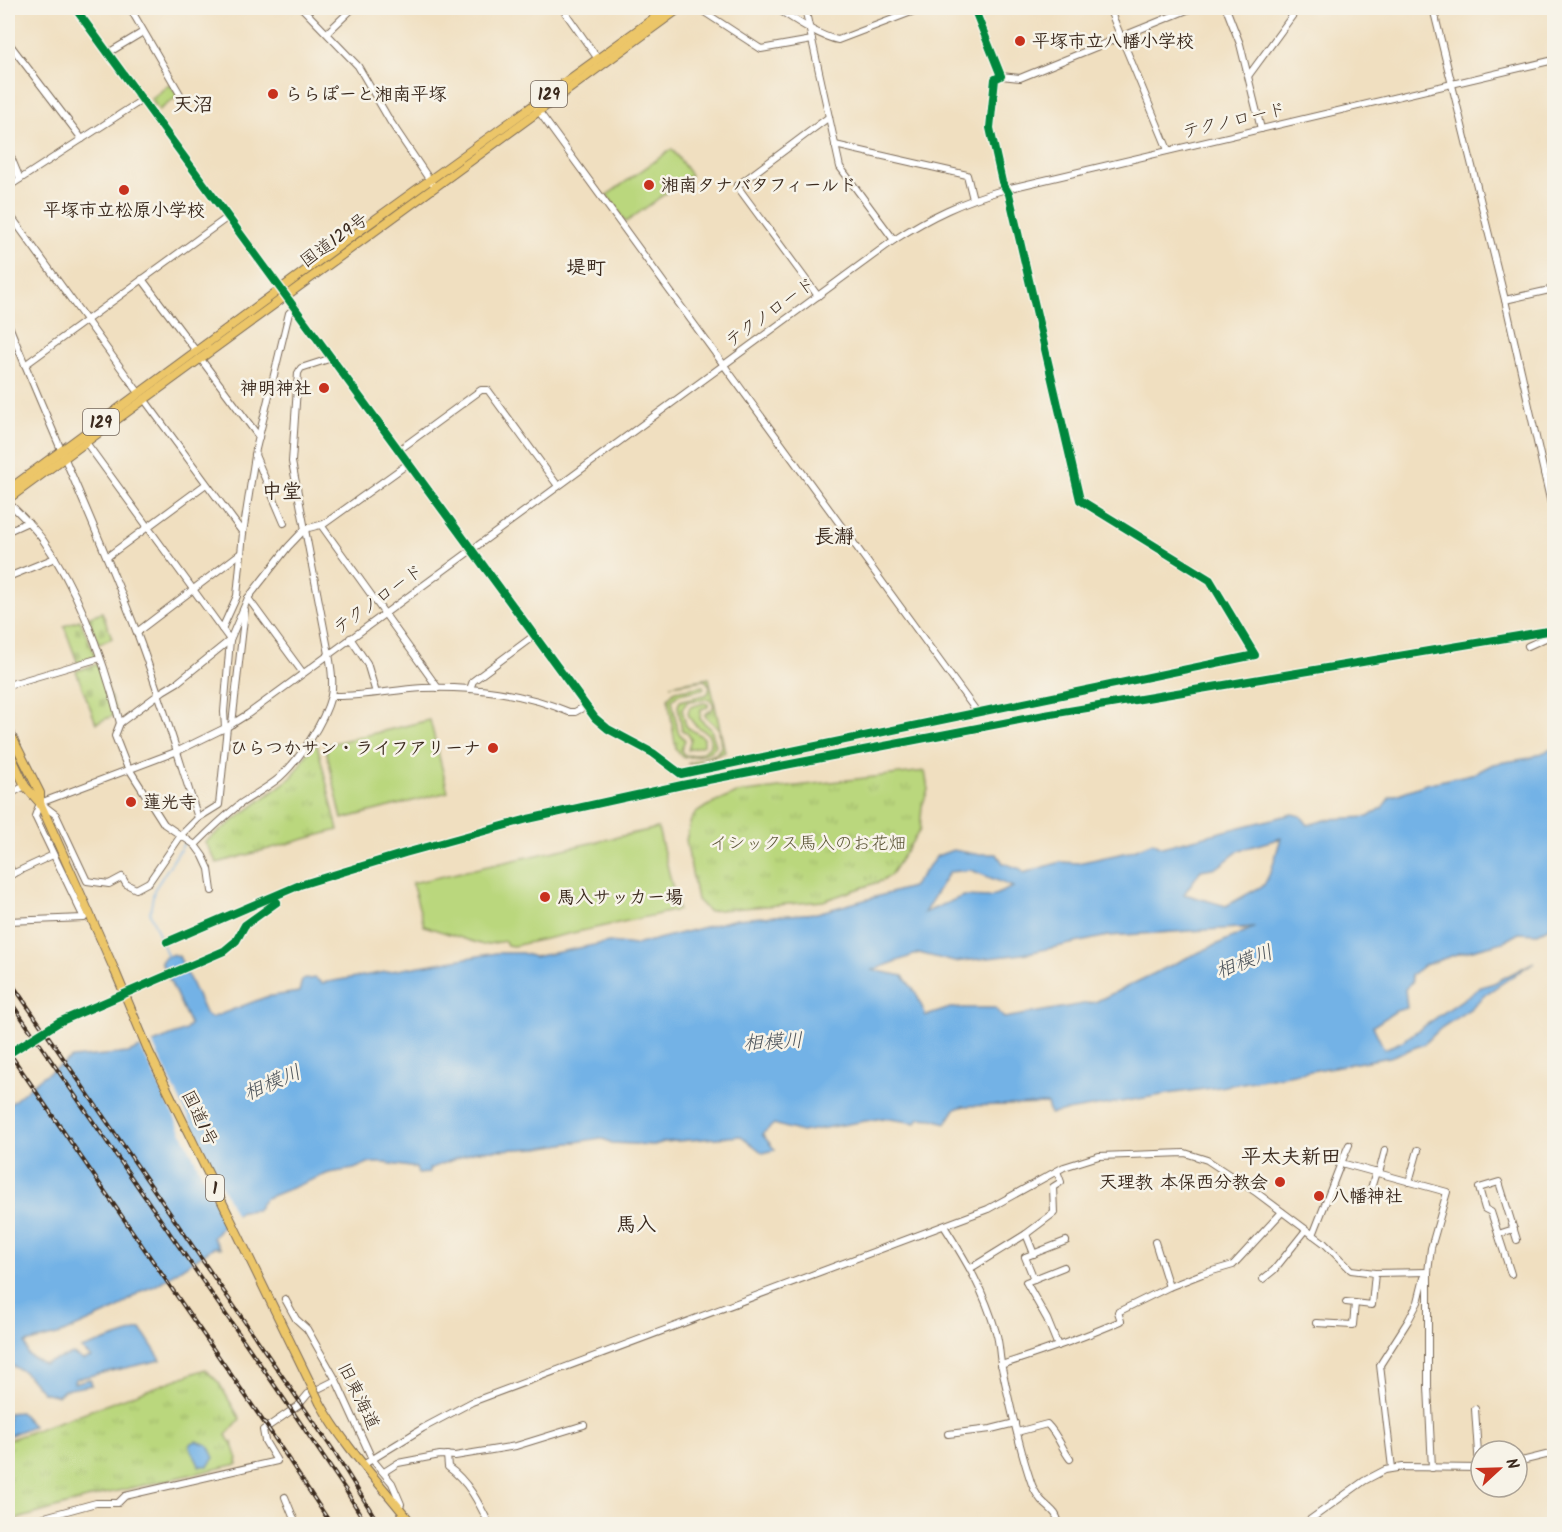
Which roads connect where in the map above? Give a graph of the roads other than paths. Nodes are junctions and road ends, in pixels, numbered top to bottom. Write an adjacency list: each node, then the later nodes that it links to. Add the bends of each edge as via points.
1 (75, 8): 24 (street)
2 (130, 8): 19 (street)
3 (302, 8): 20 (street)
4 (352, 8): 20 (street)
5 (562, 8): 25 (street)
6 (668, 8): 25 (highway, 国道129号 / 129)
7 (680, 8): 32 (highway, 国道129号 / 129)
8 (698, 8): 22 (street, via 761,49)
9 (776, 8): 18 (street)
10 (805, 8): 18 (street)
11 (922, 8): 18 (street, via 838,40)
12 (974, 8): 28 (street)
13 (1109, 8): 21 (street)
14 (1192, 8): 21 (street)
15 (1226, 8): 27 (street)
16 (1298, 8): 27 (street)
17 (1433, 8): 29 (street)
18 (810, 28): 22 (street)
19 (143, 32): 24 (street); 30 (street)
20 (327, 33): 40 (street, via 364,74)
21 (1121, 37): 28 (street, via 1020,78); 38 (street)
22 (812, 40): 33 (street)
23 (8, 42): 35 (street)
24 (108, 53): 31 (street)
25 (598, 59): 32 (highway, 国道129号 / 129)
26 (1554, 60): 29 (street, テクノロード)
27 (1249, 75): 34 (street)
28 (1001, 76): 42 (street, via 995,79 990,128)
29 (1450, 85): 34 (street, テクノロード); 51 (street)
30 (180, 94)
31 (142, 100): 35 (street); 45 (street)
32 (536, 108): 40 (highway, 国道129号 / 129); 57 (street)
33 (829, 117): 36 (street); 50 (street, via 737,186)
34 (1261, 129): 38 (street, テクノロード)
35 (82, 139): 39 (street)
36 (835, 145): 43 (street, via 967,175); 46 (street, via 840,167)
37 (8, 150): 39 (street)
38 (1168, 150): 42 (street, テクノロード)
39 (20, 179): 41 (street)
40 (433, 184): 49 (highway, 国道129号 / 129)
41 (8, 187)
42 (1006, 189): 43 (street, テクノロード); 105 (street, via 1080,500 1210,580 1255,655)
43 (973, 199): 46 (street, テクノロード, via 945,210)
44 (8, 212): 53 (street)
45 (228, 217): 47 (street); 49 (street)
46 (894, 240): 50 (street, テクノロード)
47 (142, 279): 53 (street); 55 (street)
48 (1554, 289): 51 (street)
49 (284, 292): 52 (street); 55 (highway, 国道129号 / 129)
50 (818, 296): 57 (street, テクノロード)
51 (1505, 300): 67 (street)
52 (296, 307): 56 (street); 60 (street, via 289,313)
53 (86, 320): 58 (street); 59 (street)
54 (8, 323): 58 (street)
55 (198, 355): 59 (highway, 国道129号 / 129); 60 (street)
56 (332, 358): 62 (street); 77 (street, via 301,368 298,373 292,462)
57 (724, 364): 69 (street, テクノロード); 105 (street)
58 (25, 365): 63 (street)
59 (141, 396): 61 (highway, 国道129号 / 129); 63 (highway, 国道129号 / 129); 68 (street)
60 (259, 437): 64 (street)
61 (85, 441): 63 (highway, 国道129号 / 129); 76 (street)
62 (399, 450): 65 (street); 69 (street, via 485,389)
63 (64, 453): 70 (highway, 国道129号 / 129); 71 (highway, 国道129号 / 129); 82 (street)
64 (255, 455): 74 (street); 79 (street)
65 (409, 463): 75 (street); 80 (street)
66 (1554, 470): 67 (street)
67 (1544, 473): 72 (street)
68 (206, 484): 76 (street); 79 (street)
69 (558, 486): 80 (street, テクノロード)
70 (8, 490)
71 (8, 500): 73 (street)
72 (1554, 517)
73 (28, 522): 78 (street); 83 (street)
74 (284, 523)
75 (321, 525): 77 (street); 87 (street)
76 (147, 527): 82 (street); 85 (street)
77 (305, 529): 86 (street); 95 (street)
78 (8, 531)
79 (243, 533): 81 (street)
80 (471, 549): 87 (street, テクノロード); 91 (street)
81 (241, 553): 85 (street); 88 (street, via 237,596)
82 (107, 557): 90 (street)
83 (55, 558): 84 (street); 96 (street)
84 (8, 577)
85 (192, 590): 88 (street); 90 (street)
86 (248, 598): 93 (street); 97 (street); 108 (street)
87 (385, 613): 92 (street, テクノロード); 99 (street)
88 (222, 629): 93 (street)
89 (1554, 630): 94 (street, via 1552,635)
90 (137, 632): 102 (street)
91 (535, 635): 100 (street, via 473,681); 104 (street)
92 (350, 638): 95 (street, テクノロード); 101 (street, via 367,663)
93 (230, 640): 102 (street); 108 (street, via 224,712)
94 (1528, 646)
95 (329, 654): 97 (street, テクノロード); 103 (street)
96 (100, 658): 98 (street); 106 (street)
97 (303, 673): 108 (street, テクノロード)
98 (8, 685)
99 (438, 688): 100 (street); 101 (street)
100 (470, 689): 104 (street, via 528,696 569,712)
101 (376, 693): 103 (street)
102 (159, 694): 106 (street); 110 (street)
103 (331, 696): 117 (street, via 289,768 216,823)
104 (586, 706): 105 (street, via 608,729 653,753 681,774)
105 (978, 711)
106 (120, 723): 111 (street, via 115,736)
107 (8, 724): 114 (highway, 国道1号 / 1, via 40,793)
108 (228, 726): 110 (street, テクノロード); 115 (street, via 219,805)
109 (8, 748): 112 (highway, 国道1号 / 1)
110 (178, 751): 111 (street, テクノロード); 115 (street)
111 (129, 769): 114 (street, テクノロード); 116 (street, via 164,824)
112 (25, 786): 113 (street); 114 (highway, 国道1号 / 1)
113 (8, 795)
114 (40, 803): 116 (street, via 56,815 87,881 109,884 122,877 132,888 144,886); 118 (street, via 35,816); 168 (highway, 国道1号 / 1, bridge, via 149,1052 320,1403)
115 (198, 818): 116 (street)
116 (182, 834): 117 (street)
117 (195, 845): 121 (street, via 206,861)
118 (53, 855): 120 (street); 122 (street, via 84,918)
119 (8, 864): 120 (street)
120 (10, 875)
121 (212, 891)
122 (8, 921)
123 (1348, 1145): 126 (street)
124 (1386, 1150): 128 (street)
125 (1418, 1150): 129 (street)
126 (1341, 1162): 128 (street); 137 (street)
127 (1057, 1171): 131 (street, via 1099,1156 1185,1153 1207,1160); 132 (street, via 998,1204); 135 (street, via 1061,1182 1053,1187 1053,1213)
128 (1378, 1173): 129 (street); 130 (street)
129 (1409, 1182): 144 (street, via 1447,1192)
130 (1369, 1195)
131 (1282, 1212): 134 (street); 149 (street, via 1233,1265)
132 (944, 1226): 143 (street); 165 (street, via 484,1397)
133 (1514, 1229): 136 (street); 136 (street, via 1499,1182 1479,1188); 138 (street)
134 (1306, 1230): 137 (street); 148 (street)
135 (1026, 1234): 141 (street); 143 (street)
136 (1498, 1234): 146 (street)
137 (1313, 1235): 145 (street, via 1348,1269)
138 (1517, 1240)
139 (1066, 1241): 141 (street)
140 (1155, 1242): 149 (street)
141 (1034, 1254): 147 (street, via 1025,1257)
142 (1064, 1267): 147 (street)
143 (971, 1268): 155 (street, via 996,1332)
144 (1428, 1272): 145 (street); 169 (street, via 1408,1321 1380,1365); 170 (street)
145 (1375, 1273): 152 (street, via 1372,1305)
146 (1511, 1274)
147 (1034, 1279): 154 (street, via 1026,1282)
148 (1263, 1279)
149 (1169, 1287): 154 (street, via 1118,1312 1121,1321)
150 (285, 1299): 156 (street, 旧東海道)
151 (1346, 1302): 152 (street)
152 (1354, 1303): 153 (street, via 1353,1325)
153 (1316, 1323)
154 (1058, 1346): 155 (street)
155 (1001, 1365): 158 (street)
156 (336, 1380): 165 (street, 旧東海道); 175 (street, via 308,1394 298,1406 263,1430 277,1461 125,1496 118,1503 96,1503)
157 (1474, 1409): 162 (street)
158 (1015, 1423): 160 (street); 161 (street)
159 (584, 1425): 164 (street, via 516,1446)
160 (1017, 1432): 166 (street, via 1047,1424); 179 (street, via 1031,1482 1054,1511)
161 (948, 1434)
162 (1477, 1439)
163 (1554, 1453): 167 (street)
164 (447, 1455): 172 (street, via 398,1463); 178 (street, via 448,1467 461,1477)
165 (372, 1459): 168 (street); 172 (street, 旧東海道)
166 (1070, 1459)
167 (1529, 1459)
168 (363, 1465): 174 (highway, 国道1号 / 1)
169 (1392, 1468): 170 (street); 180 (street, via 1364,1481)
170 (1432, 1468): 171 (street)
171 (1469, 1468)
172 (384, 1472): 174 (street, 旧東海道, via 397,1493 401,1503)
173 (285, 1497): 176 (street)
174 (398, 1506): 177 (highway, 国道1号 / 1)
175 (19, 1524)
176 (295, 1524)
177 (412, 1524)
178 (489, 1524)
179 (1058, 1524)
180 (1304, 1524)

